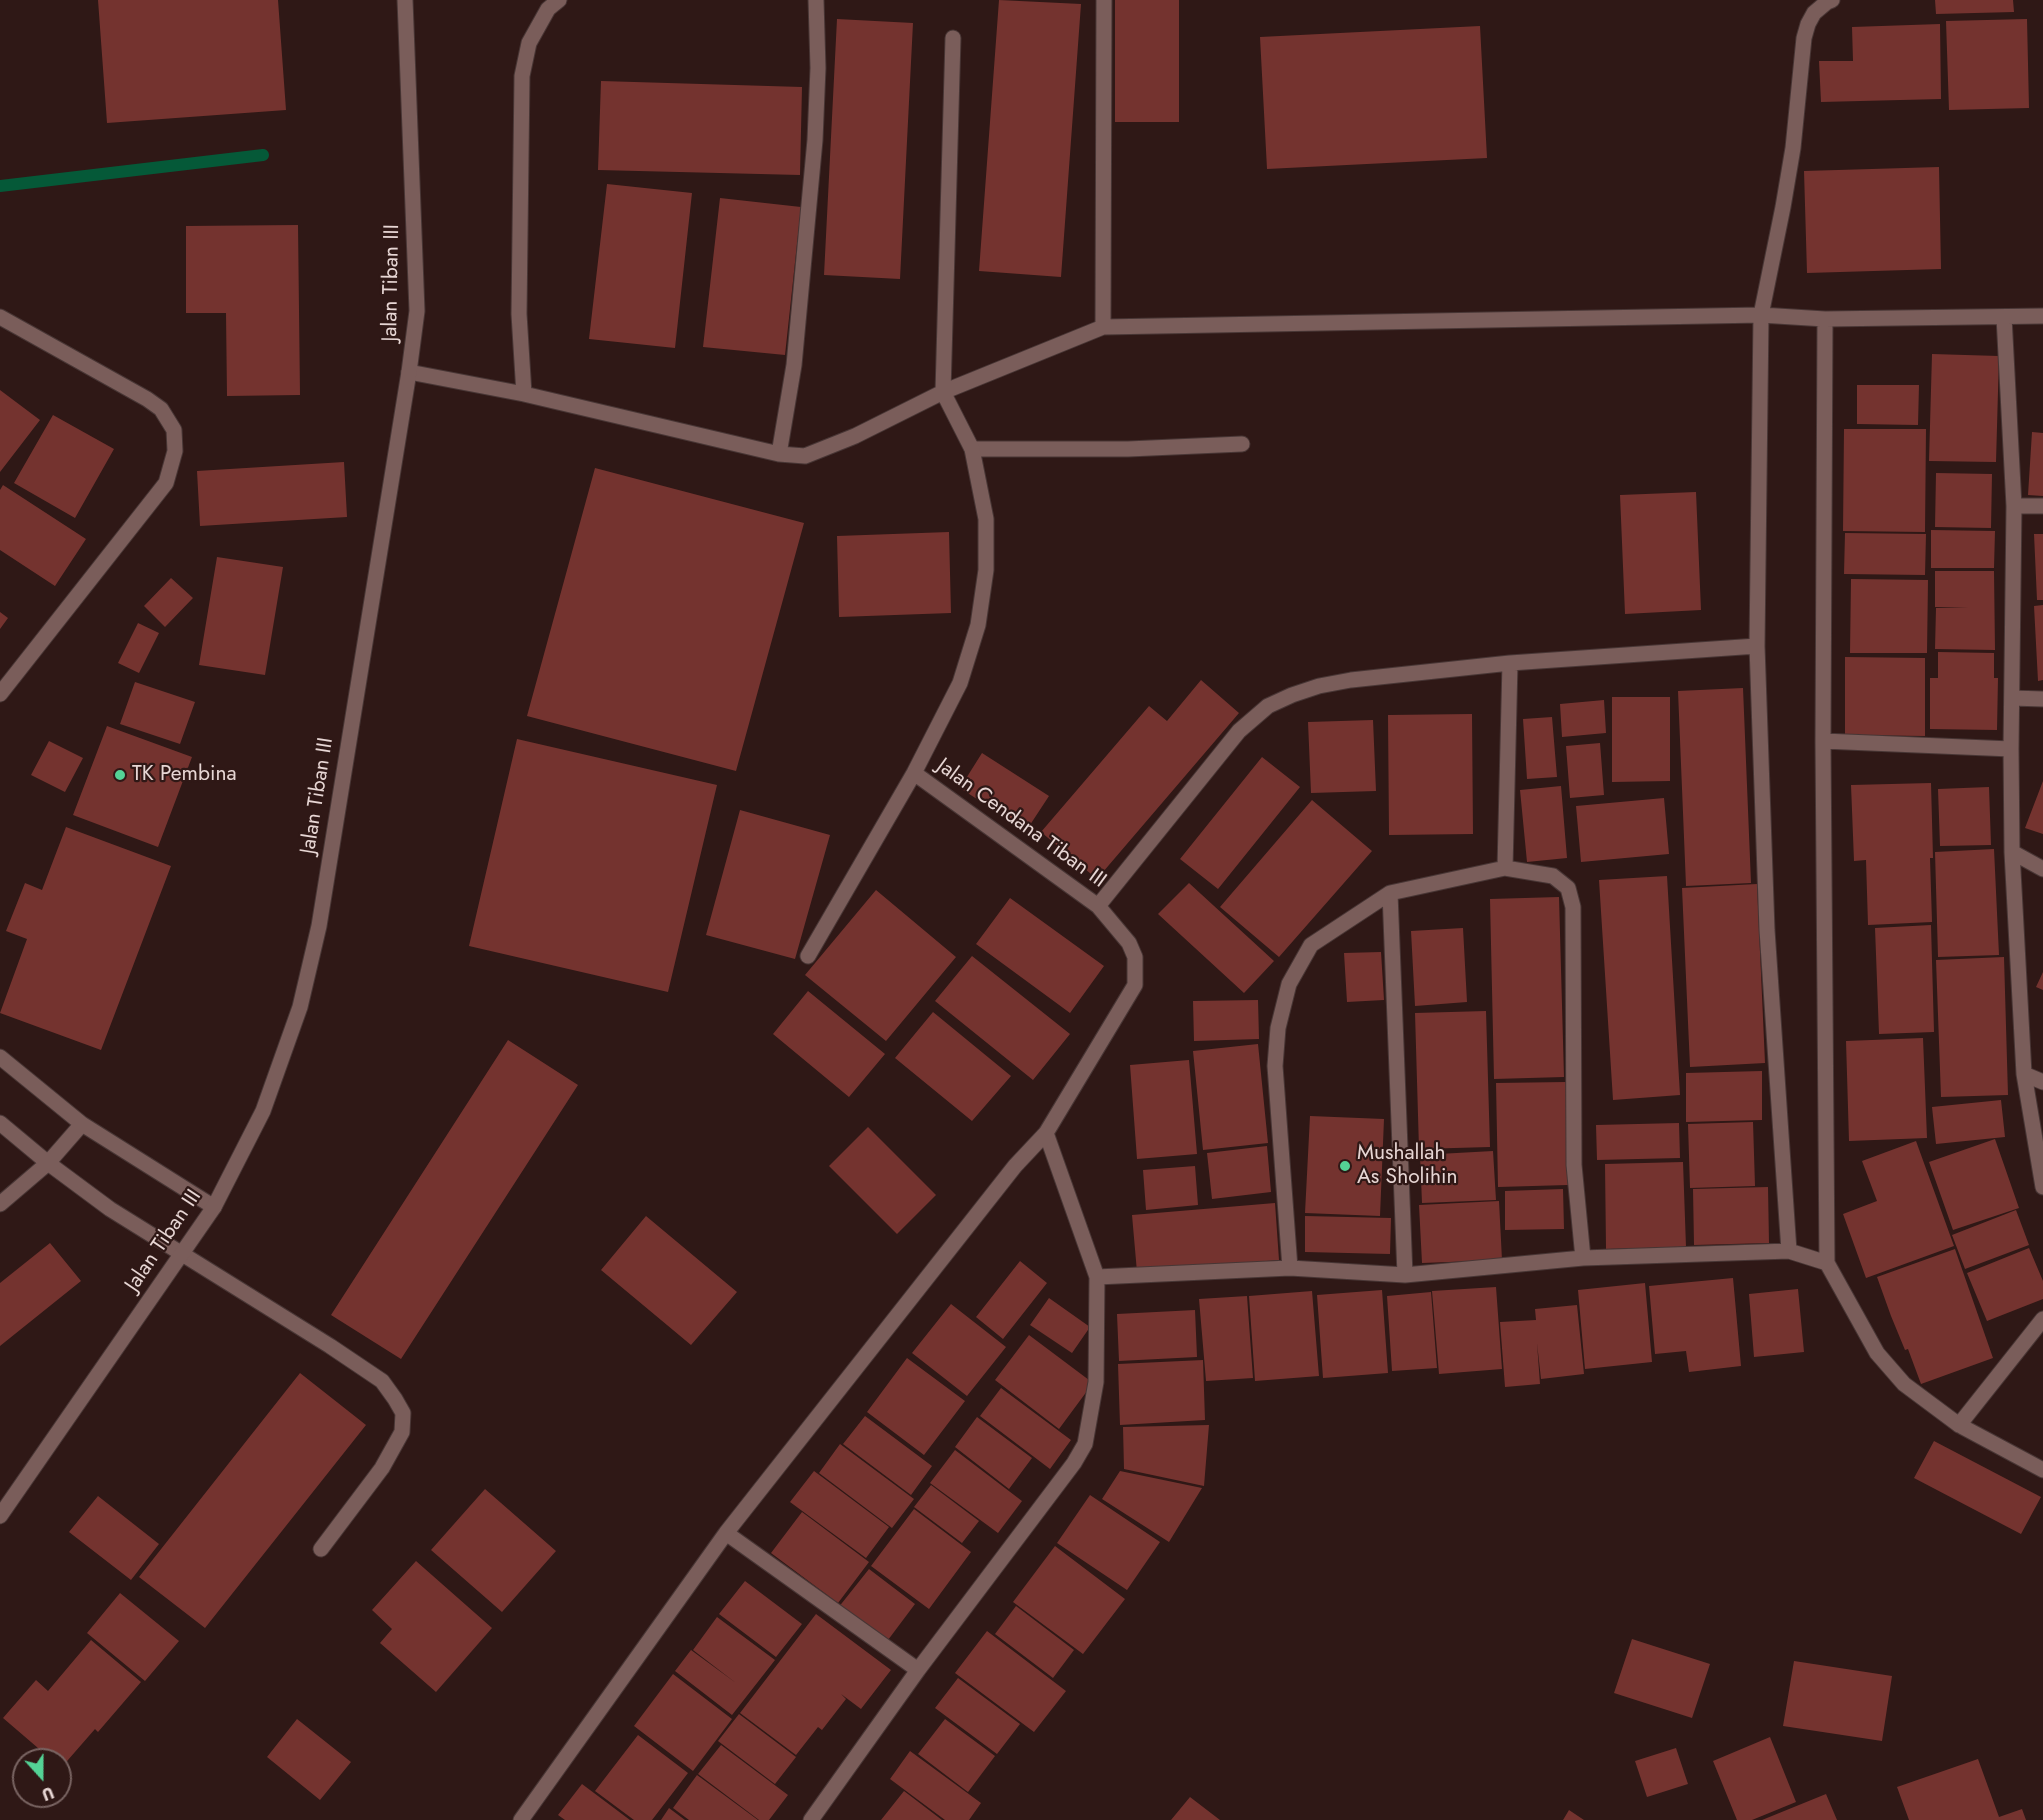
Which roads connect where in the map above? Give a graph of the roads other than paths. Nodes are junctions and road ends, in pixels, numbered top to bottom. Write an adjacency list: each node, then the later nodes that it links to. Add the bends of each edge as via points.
1 (405, 0): 13 (street, Jalan Tiban III, via 417,311)
2 (559, 0): 15 (street, via 548,9 529,43 522,76 519,314)
3 (816, 0): 18 (street, via 815,140 794,365)
4 (1104, 0): 12 (street)
5 (1832, 0): 7 (street, via 1814,13 1804,38 1789,171)
6 (953, 38): 14 (street)
7 (1761, 315): 11 (street); 12 (street); 21 (street)
8 (2043, 316): 10 (street)
9 (0, 317): 23 (street, via 161,409 174,430 175,451 166,483)
10 (2004, 317): 11 (street); 19 (street)
11 (1825, 319): 26 (street)
12 (1103, 327): 14 (street)
13 (409, 372): 15 (street); 44 (street, Jalan Tiban III, via 319,926 300,1007 263,1111)
14 (944, 392): 17 (street, Jalan Cendana Tiban III); 18 (street, via 805,456)
15 (524, 394): 18 (street)
16 (1242, 444): 17 (street)
17 (972, 449): 28 (street, Jalan Cendana Tiban III, via 986,519 986,570 978,625 960,684)
18 (778, 454)
19 (2014, 506): 20 (street); 24 (street)
20 (2043, 506)
21 (1757, 646): 22 (street); 45 (street, via 1767,930)
22 (1510, 663): 30 (street); 33 (street, via 1351,680 1319,686 1268,706 1239,731)
23 (0, 694)
24 (2012, 698): 25 (street); 27 (street)
25 (2043, 699)
26 (1823, 741): 27 (street); 48 (street)
27 (2011, 749): 29 (street)
28 (914, 773): 33 (street, Jalan Cendana Tiban III); 34 (street)
29 (2012, 852): 31 (street); 36 (street)
30 (1505, 868): 32 (street); 47 (street, via 1552,876 1568,888 1573,907 1574,1165)
31 (2043, 869)
32 (1390, 892): 49 (street, via 1311,945 1289,984 1278,1028 1275,1066); 50 (street)
33 (1098, 906): 40 (street, Jalan Cendana Tiban III, via 1129,943 1135,957 1136,985)
34 (808, 956)
35 (0, 1057): 39 (street)
36 (2024, 1074): 37 (street); 42 (street)
37 (2043, 1082)
38 (0, 1123): 41 (street)
39 (82, 1124): 41 (street); 44 (street)
40 (1046, 1133): 51 (street); 56 (street, Jalan Cendana Tiban III, via 1007,1175)
41 (48, 1164): 43 (street); 46 (street)
42 (2043, 1187)
43 (0, 1204)
44 (214, 1207): 46 (street, Jalan Tiban III)
45 (1789, 1251): 47 (street); 48 (street)
46 (182, 1254): 55 (street, Jalan Tiban III); 57 (street, via 381,1381 403,1413 402,1432 382,1468)
47 (1583, 1258): 50 (street)
48 (1827, 1263): 53 (street, via 1877,1353 1904,1384)
49 (1290, 1268): 50 (street); 51 (street)
50 (1405, 1275)
51 (1097, 1277): 58 (street, via 1096,1382 1085,1444)
52 (2043, 1319): 53 (street)
53 (1959, 1425): 54 (street)
54 (2043, 1470)
55 (0, 1516)
56 (726, 1533): 58 (street); 59 (street, Jalan Cendana Tiban III)
57 (321, 1550)
58 (918, 1670): 60 (street)
59 (521, 1820)
60 (811, 1820)

